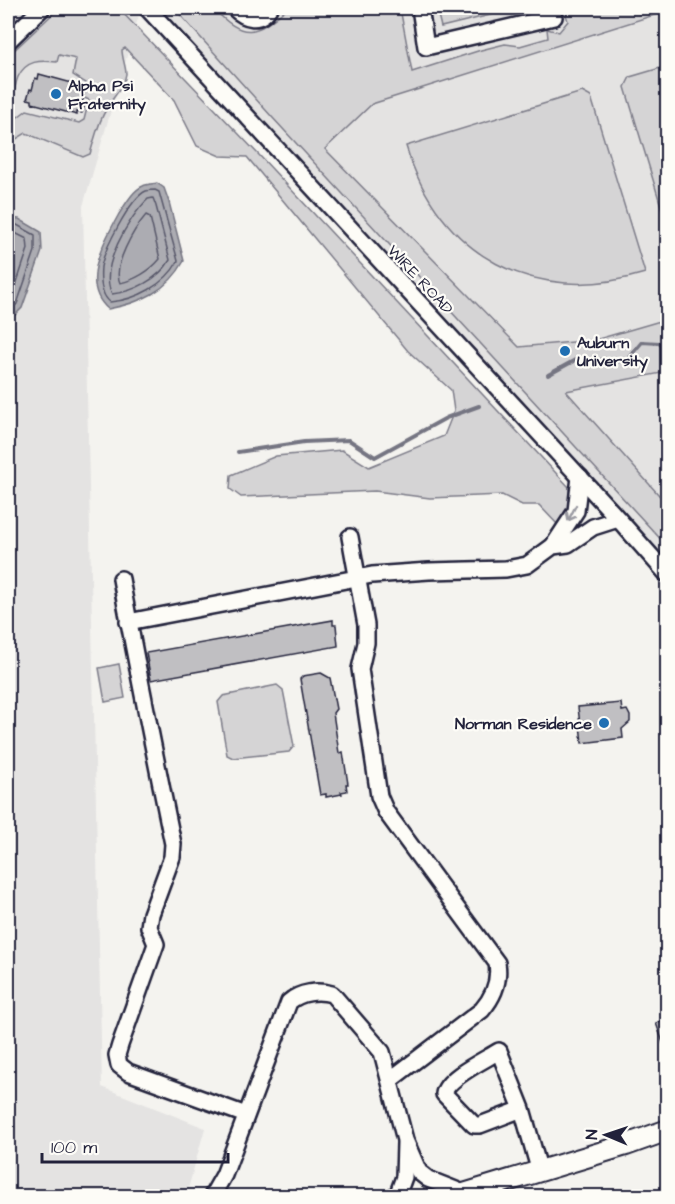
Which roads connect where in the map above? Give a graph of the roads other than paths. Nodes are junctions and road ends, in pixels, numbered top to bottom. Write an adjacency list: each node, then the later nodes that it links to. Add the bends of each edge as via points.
1 (42, 8): 7 (street)
2 (147, 8): 8 (street, WIRE ROAD)
3 (234, 8): 4 (street, via 241,15 255,18)
4 (269, 8)
5 (420, 8): 6 (street, via 426,47)
6 (554, 17)
7 (8, 41)
8 (580, 477): 9 (street, WIRE ROAD); 11 (street, one-way to 11, via 576,511)
9 (618, 519): 11 (street, via 593,527 568,544); 12 (street, WIRE ROAD)
10 (350, 537): 14 (street)
11 (553, 546): 14 (street, via 527,564 506,569 399,572)
12 (668, 575)
13 (121, 579): 15 (street)
14 (357, 579): 15 (street); 16 (street, via 366,625 360,669 379,796 386,812 497,963 499,975 492,998 482,1010)
15 (128, 622): 18 (street, via 173,844 151,914 149,927 156,944 117,1054 119,1065 128,1072)
16 (390, 1080): 18 (street, via 377,1044 332,994 296,995 289,1002); 20 (street)
17 (522, 1109): 17 (street, via 499,1051 445,1088 444,1094 474,1125); 21 (street)
18 (246, 1115): 22 (street)
19 (668, 1130): 21 (main road)
20 (405, 1140): 23 (street, via 419,1172); 26 (street, via 404,1178)
21 (540, 1172): 23 (main road)
22 (224, 1175): 24 (street); 25 (street)
23 (461, 1195)
24 (212, 1197)
25 (227, 1197)
26 (397, 1197)

